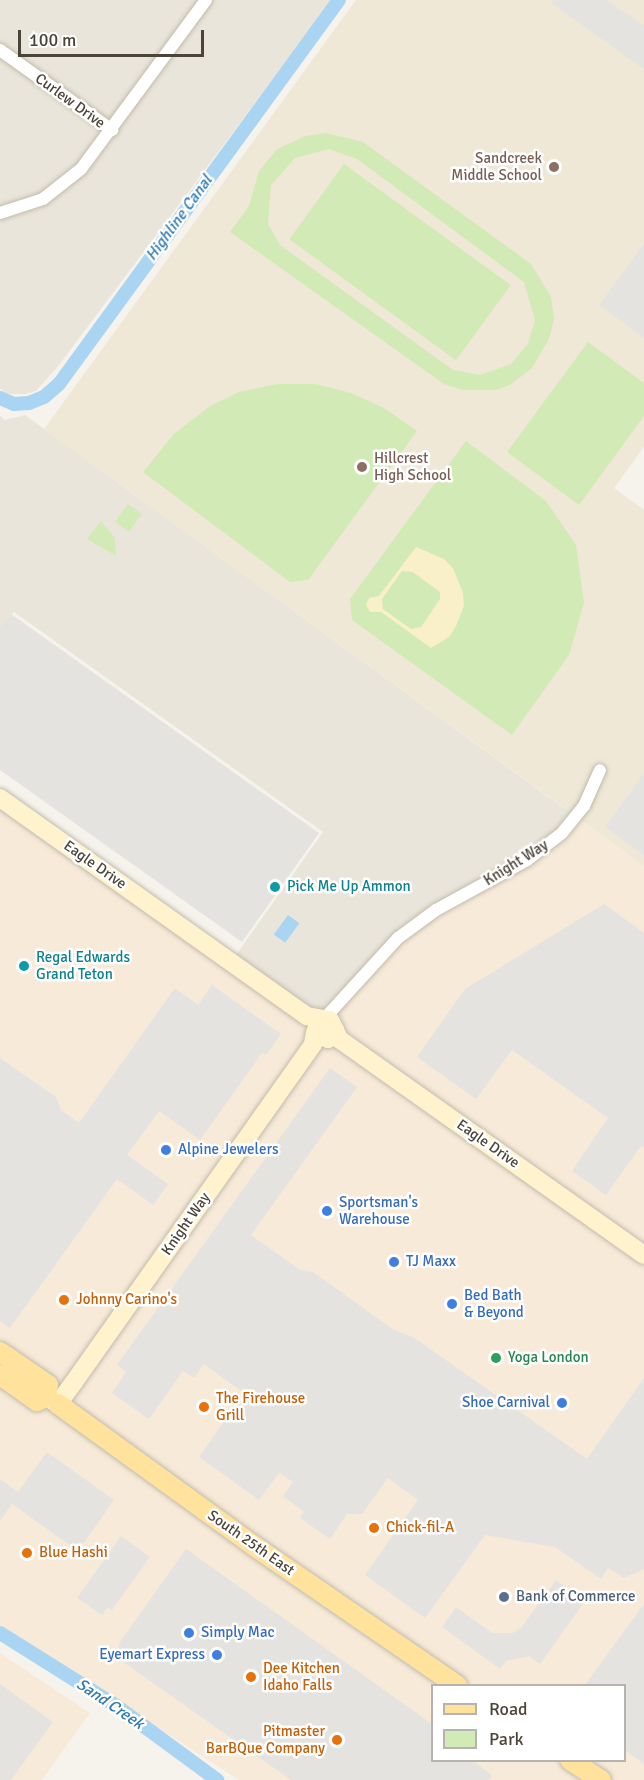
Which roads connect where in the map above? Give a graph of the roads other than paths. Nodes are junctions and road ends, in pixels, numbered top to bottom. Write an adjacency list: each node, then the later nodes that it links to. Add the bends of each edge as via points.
1 (206, 0): 3 (street)
2 (0, 50): 3 (street, Curlew Drive)
3 (112, 130): 4 (street, via 81,169 61,186 43,199)
4 (0, 213)
5 (600, 770): 7 (street, Knight Way, via 584,806 562,833 527,860 436,910 398,938 352,986)
6 (0, 798): 7 (street, Eagle Drive)
7 (324, 1028): 8 (street, Eagle Drive); 11 (street, Knight Way)
8 (644, 1254)
9 (0, 1352): 11 (main road, South 25th East, via 48,1386)
10 (0, 1375): 11 (main road, South 25th East, via 37,1401)
11 (52, 1401): 12 (main road, South 25th East)
12 (455, 1684)
13 (572, 1762): 14 (main road)
14 (601, 1780)

